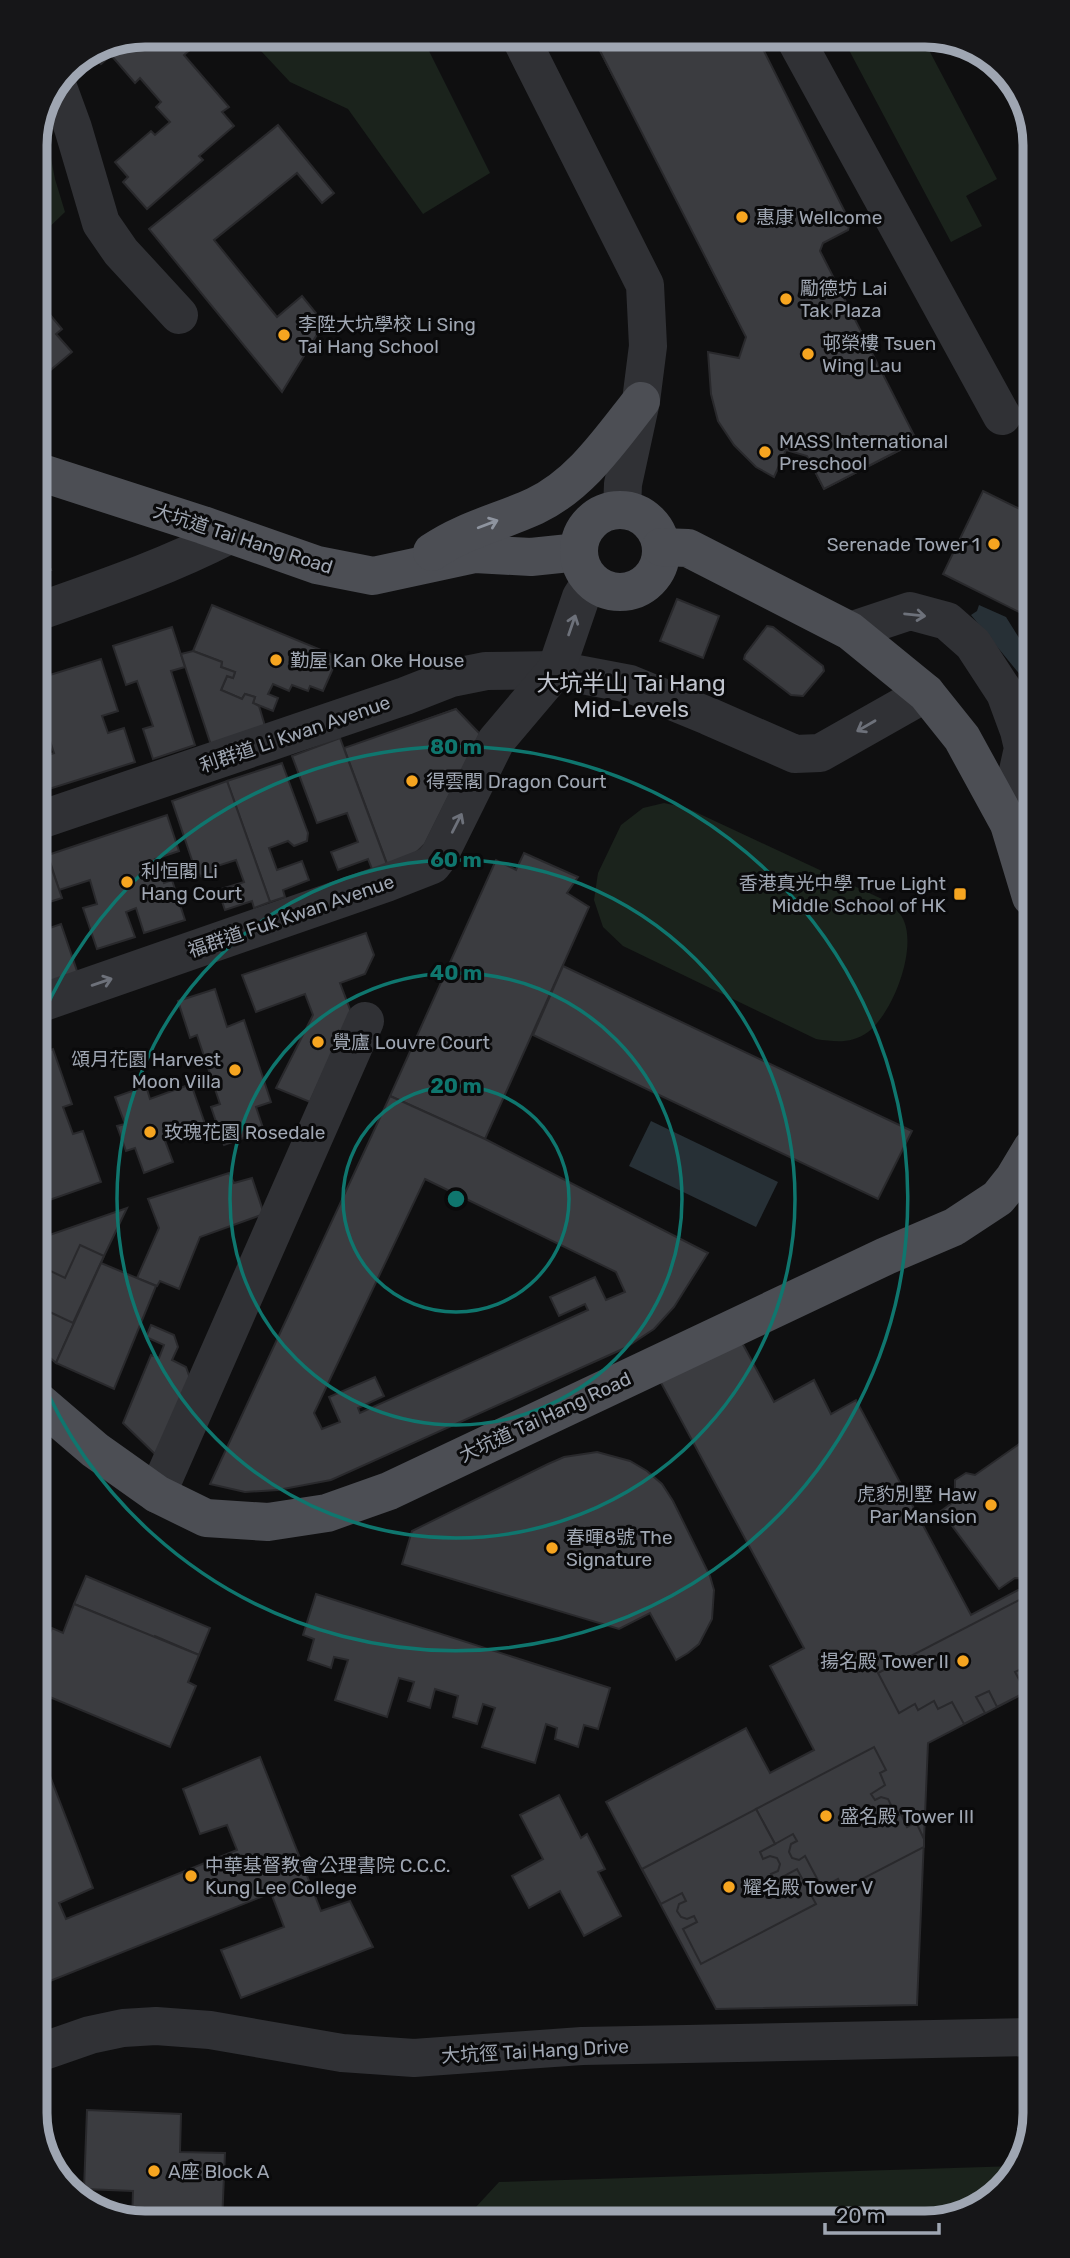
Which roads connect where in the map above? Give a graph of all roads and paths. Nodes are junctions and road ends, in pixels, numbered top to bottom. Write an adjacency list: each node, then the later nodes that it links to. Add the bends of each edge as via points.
1 (525, 47): 5 (street, via 645,285 648,346)
2 (800, 47): 6 (street)
3 (61, 95): 4 (street, via 101,223)
4 (179, 315)
5 (641, 401): 8 (street); 12 (main road, one-way to 5, via 452,538 537,505 586,470)
6 (1002, 416)
7 (47, 475): 9 (main road, 大坑道 Tai Hang Road)
8 (622, 510): 10 (main road, via 641,515 655,528); 11 (main road, via 602,513 586,526 578,544)
9 (229, 535): 12 (main road, 大坑道 Tai Hang Road, via 317,565 373,576); 13 (street, via 139,576)
10 (661, 547): 11 (main road, 大坑道 Tai Hang Road, via 658,567 646,583 628,592 608,590); 14 (main road, via 688,548)
11 (585, 567): 12 (main road, 大坑道 Tai Hang Road, via 531,557 475,554); 15 (street, 福群道 Fuk Kwan Avenue, one-way to 11, via 581,597)
12 (407, 569)
13 (47, 608)
14 (850, 631): 16 (main road); 18 (street, one-way to 18, via 910,611 947,621 973,644 1005,693 1023,748)
15 (556, 670): 16 (street, 利群道 Li Kwan Avenue, one-way to 15, via 820,753 794,754 630,684); 17 (street, 利群道 Li Kwan Avenue, via 486,671 451,678); 20 (street, 福群道 Fuk Kwan Avenue, one-way to 15, via 432,865 496,741)
16 (926, 693): 18 (main road, via 962,738)
17 (47, 818)
18 (1009, 824): 19 (main road)
19 (1023, 870)
20 (47, 1001)
21 (365, 1021): 24 (street)
22 (1023, 1163): 24 (main road, 大坑道 Tai Hang Road, via 998,1198 954,1227 388,1490 327,1513 268,1522 206,1518)
23 (47, 1409): 24 (main road, 大坑道 Tai Hang Road)
24 (157, 1494)
25 (1023, 2037): 26 (street, 大坑徑 Tai Hang Drive, via 582,2046 414,2058 342,2053 210,2030 156,2026 90,2035)
26 (47, 2050)

